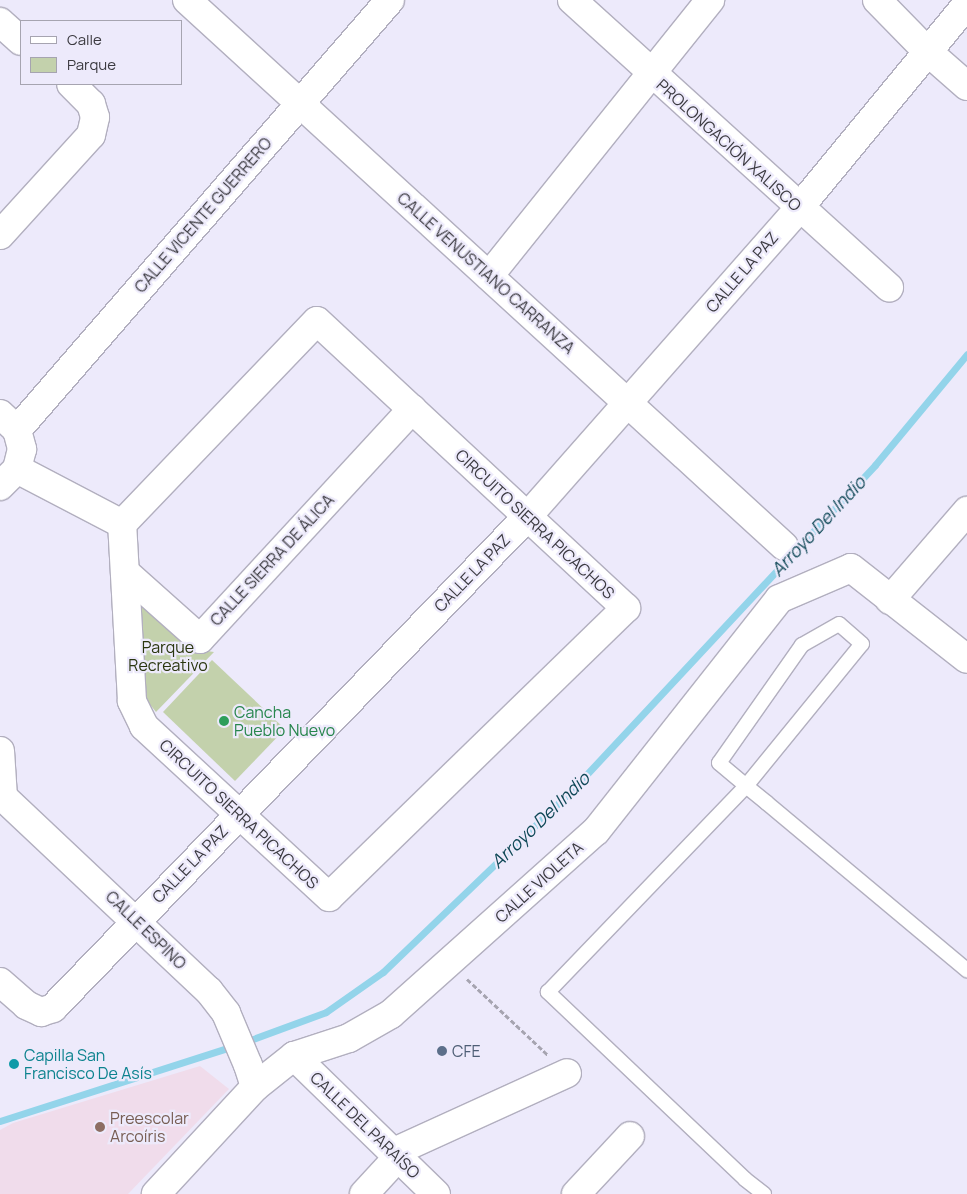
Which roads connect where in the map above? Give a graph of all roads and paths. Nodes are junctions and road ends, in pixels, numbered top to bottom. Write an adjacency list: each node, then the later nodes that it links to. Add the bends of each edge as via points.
1 (187, 0): 13 (street, CALLE VENUSTIANO CARRANZA)
2 (390, 0): 13 (street, CALLE VICENTE GUERRERO)
3 (572, 0): 10 (street, PROLONGACIÓN XALISCO)
4 (710, 0): 10 (street)
5 (877, 0): 9 (street)
6 (967, 4): 9 (street, CALLE LA PAZ)
7 (0, 22): 8 (street)
8 (20, 40)
9 (927, 51): 12 (street); 14 (street, CALLE LA PAZ)
10 (652, 75): 14 (street, PROLONGACIÓN XALISCO); 16 (street)
11 (73, 85): 15 (street, via 91,104 95,116 91,134)
12 (967, 86)
13 (300, 103): 16 (street, CALLE VENUSTIANO CARRANZA); 20 (street, CALLE VICENTE GUERRERO)
14 (799, 208): 17 (street, PROLONGACIÓN XALISCO); 18 (street, CALLE LA PAZ)
15 (0, 235)
16 (489, 276): 18 (street, CALLE VENUSTIANO CARRANZA)
17 (889, 288)
18 (627, 402): 23 (street, CALLE LA PAZ); 25 (street, CALLE VENUSTIANO CARRANZA)
19 (412, 409): 23 (street, CIRCUITO SIERRA PICACHOS); 24 (street, CIRCUITO SIERRA PICACHOS, via 317,321); 26 (street, CALLE SIERRA DE ÁLICA, via 200,639)
20 (8, 422): 21 (street, via 22,449)
21 (8, 477): 24 (street)
22 (967, 511): 27 (street)
23 (527, 516): 32 (street, CALLE LA PAZ); 32 (street, CIRCUITO SIERRA PICACHOS, via 626,608 329,897)
24 (122, 524): 26 (street, CIRCUITO SIERRA PICACHOS)
25 (784, 546)
26 (126, 573): 32 (street, CIRCUITO SIERRA PICACHOS, via 132,701 144,726)
27 (890, 600): 28 (street); 34 (street, CALLE VIOLETA, via 851,568 779,599 596,831)
28 (967, 660)
29 (0, 751): 31 (street)
30 (746, 786): 30 (lane, via 862,644 839,624 802,645 719,763); 35 (lane); 46 (lane, via 548,992 745,1180)
31 (2, 799): 33 (street, CALLE ESPINO)
32 (238, 814): 33 (street, CALLE LA PAZ)
33 (136, 920): 36 (street, CALLE LA PAZ, via 53,1008 40,1012 26,1005); 39 (street, CALLE ESPINO, via 209,991 226,1013)
34 (450, 963): 37 (street, CALLE VIOLETA, via 391,1014 348,1038); 38 (path)
35 (967, 970)
36 (0, 982)
37 (294, 1056): 39 (street, CALLE VIOLETA); 41 (street, CALLE DEL PARAÍSO)
38 (567, 1073): 41 (street)
39 (252, 1076): 42 (street, CALLE VIOLETA)
40 (630, 1136): 45 (street)
41 (396, 1154): 43 (street); 44 (street, CALLE DEL PARAÍSO)
42 (156, 1194)
43 (364, 1194)
44 (436, 1194)
45 (576, 1194)
46 (764, 1194)

